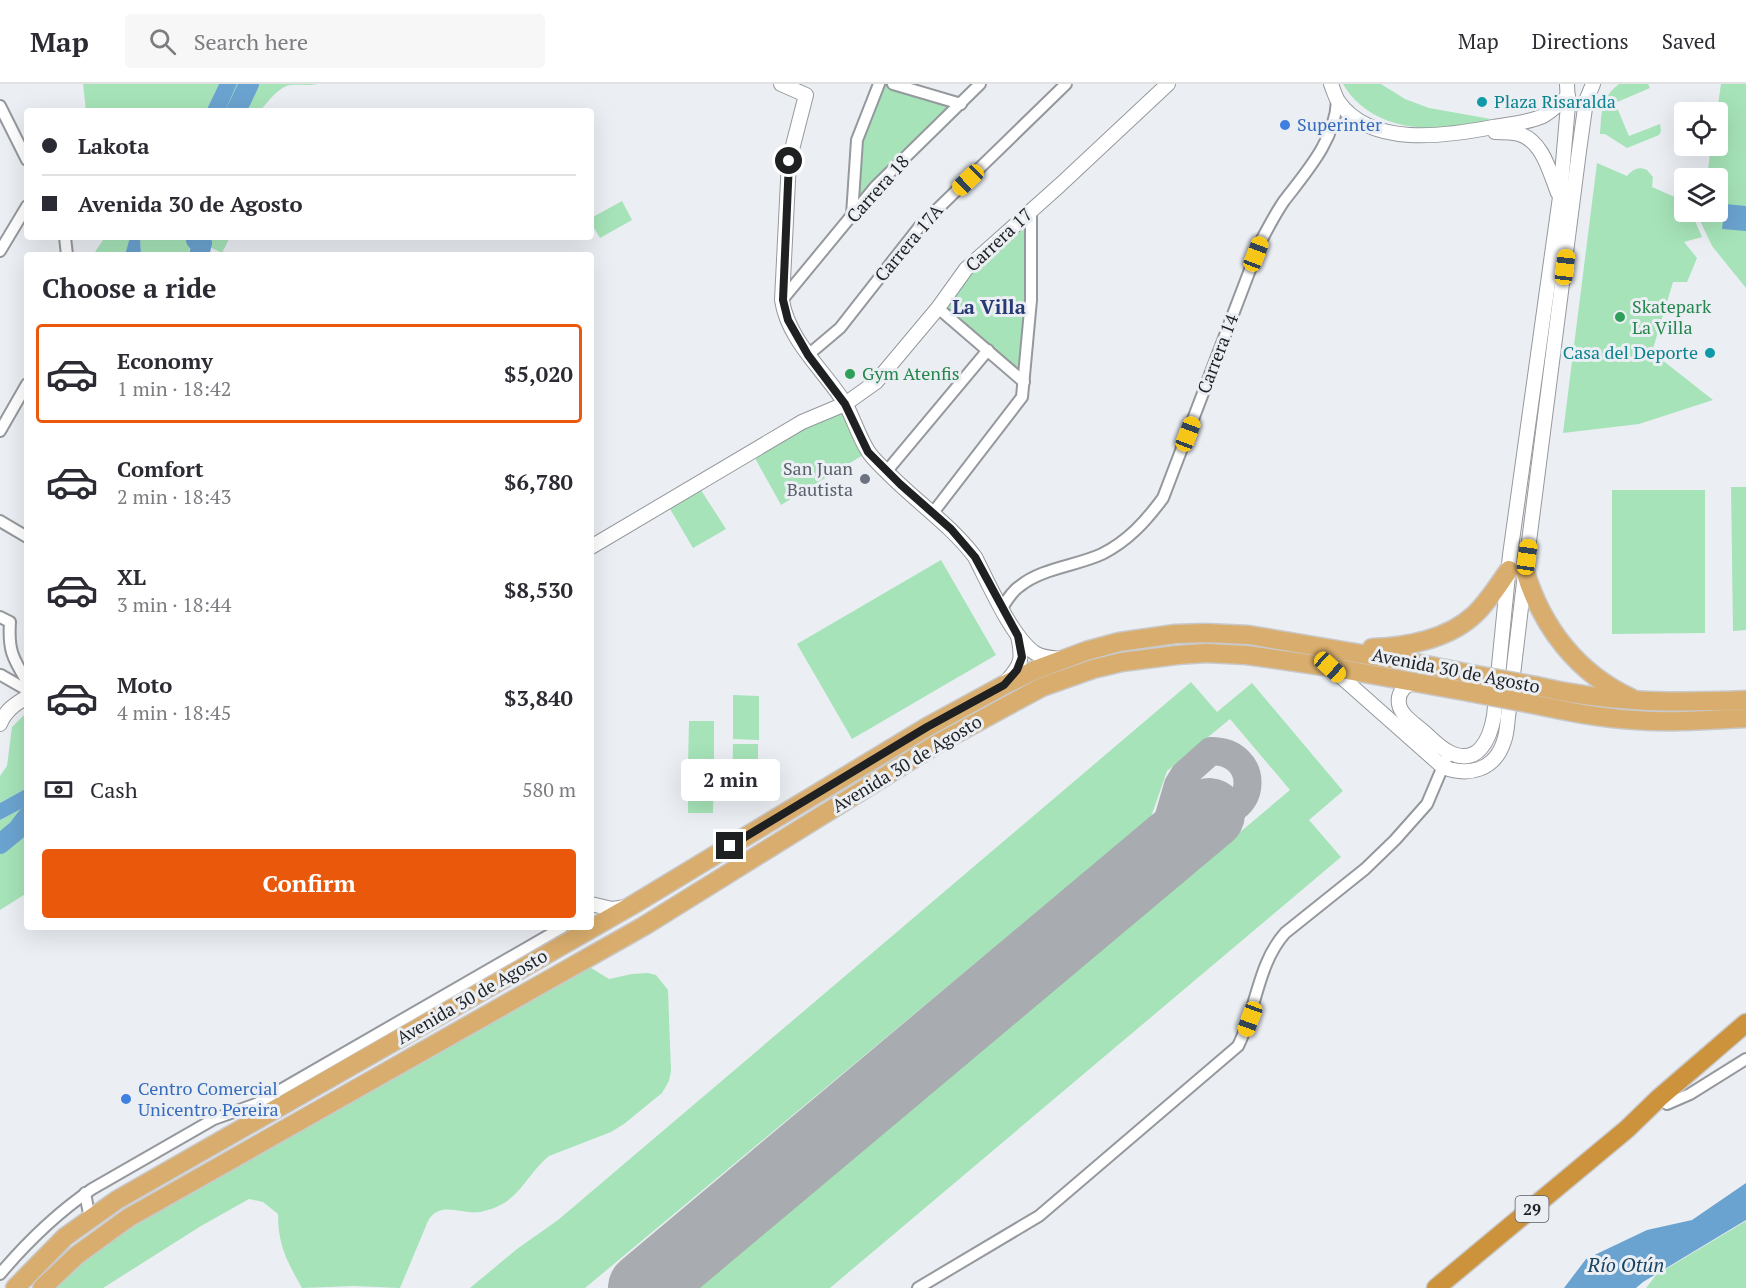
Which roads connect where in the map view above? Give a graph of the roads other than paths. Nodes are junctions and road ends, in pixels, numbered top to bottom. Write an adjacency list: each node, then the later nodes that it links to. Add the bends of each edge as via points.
1 (781, 84): 9 (street)
2 (879, 84): 19 (street, via 857,141)
3 (893, 84): 12 (street)
4 (980, 84): 12 (street, Carrera 18)
5 (1066, 84): 24 (street, Carrera 17A, via 920,226 840,328)
6 (1168, 84): 18 (street, Carrera 17)
7 (1331, 84): 11 (street)
8 (1593, 84): 34 (street, via 1586,101)
9 (808, 89): 21 (street, via 789,161)
10 (1567, 90): 14 (street, via 1552,110 1540,117); 16 (street)
11 (1337, 100): 14 (street, via 1358,120 1392,134); 35 (street, Carrera 14, via 1332,130 1260,241 1163,498 1119,544 1090,560 1018,586)
12 (961, 104): 19 (street, Carrera 18, via 876,186)
13 (0, 106): 15 (street)
14 (1472, 131): 16 (street, via 1518,133 1527,137 1540,151)
15 (24, 154)
16 (1560, 197): 34 (street)
17 (24, 211): 20 (street)
18 (1030, 213): 22 (street, Carrera 17, via 966,269); 25 (street, via 1031,300)
19 (852, 215): 21 (street, Carrera 18)
20 (0, 251)
21 (783, 300): 24 (street, via 788,320)
22 (938, 308): 23 (street); 27 (street, Carrera 17, via 876,382)
23 (988, 350): 25 (street); 29 (street)
24 (808, 355): 27 (street)
25 (1024, 382): 30 (street, via 1022,397)
26 (24, 389): 28 (street)
27 (845, 404): 29 (street, via 868,452); 33 (street, Carrera 17, via 802,422)
28 (0, 430)
29 (886, 472): 30 (street)
30 (932, 514): 35 (street, via 966,546)
31 (0, 521): 32 (street)
32 (24, 535)
33 (594, 545)
34 (1517, 570): 38 (main road, via 1473,617 1440,634 1406,645); 51 (main road, via 1543,616 1572,655 1596,677); 54 (street, via 1491,734 1485,745 1470,756); 55 (street, via 1504,740 1498,754 1474,771 1457,773)
35 (1002, 608): 37 (street)
36 (5, 619): 42 (street, via 11,655)
37 (1018, 636): 39 (street, via 1034,652); 46 (street, via 1020,664)
38 (1331, 648): 39 (main road, Avenida 30 de Agosto, via 1249,635 1175,634 1119,642); 44 (main road, Avenida 30 de Agosto)
39 (1063, 659): 46 (main road, Avenida 30 de Agosto)
40 (1330, 667): 43 (main road, Avenida 30 de Agosto); 55 (street); 70 (main road, Avenida 30 de Agosto, via 1206,653 1122,662 1042,687 936,744 644,926 128,1218 77,1255)
41 (0, 674): 45 (street); 47 (street)
42 (24, 677)
43 (1418, 682): 44 (main road, Avenida 30 de Agosto); 54 (street, via 1410,683 1400,695 1402,711)
44 (1470, 683): 48 (main road, Avenida 30 de Agosto, bridge)
45 (0, 685)
46 (1004, 685): 57 (main road, Avenida 30 de Agosto, via 927,727)
47 (24, 688)
48 (1534, 695): 51 (main road, Avenida 30 de Agosto); 52 (main road, Avenida 30 de Agosto, via 1606,718)
49 (24, 699): 53 (street, via 3,716)
50 (1746, 700): 51 (main road, Avenida 30 de Agosto)
51 (1638, 701)
52 (1746, 718)
53 (0, 724)
54 (1449, 752): 55 (street)
55 (1443, 767): 71 (street, via 1427,804 1395,840 1276,943 1263,968 1250,1019 1238,1046 1039,1216)
56 (594, 905): 57 (street, via 612,909)
57 (631, 906): 58 (main road, Avenida 30 de Agosto)
58 (594, 922)
59 (565, 935): 64 (main road, Avenida 30 de Agosto)
60 (1746, 1023): 65 (highway, 29)
61 (1746, 1038): 63 (highway, 29)
62 (1746, 1059): 63 (street)
63 (1667, 1104): 65 (highway, 29)
64 (260, 1110): 66 (street, via 214,1119); 67 (main road, Avenida 30 de Agosto)
65 (1628, 1129): 72 (highway, 29)
66 (86, 1193): 67 (street); 68 (street, via 23,1247)
67 (90, 1219): 69 (main road, Avenida 30 de Agosto, via 65,1237)
68 (0, 1274)
69 (15, 1288)
70 (42, 1288)
71 (918, 1288)
72 (1436, 1288)

